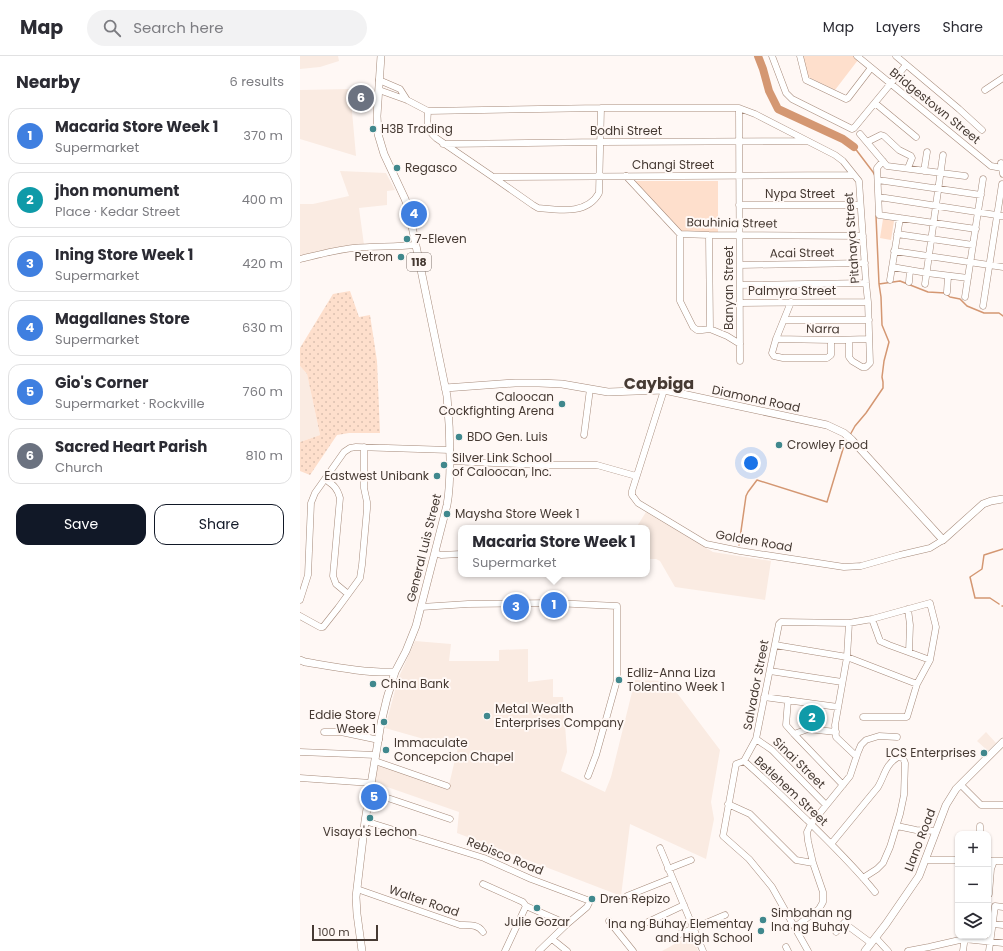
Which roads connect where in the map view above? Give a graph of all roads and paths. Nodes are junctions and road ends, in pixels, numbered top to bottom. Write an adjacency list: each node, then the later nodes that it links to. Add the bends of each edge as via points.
1 (381, 56): 9 (main road, General Luis Street / 118)
2 (772, 56): 14 (street, via 786,93 792,99 852,129)
3 (800, 56): 7 (street, via 806,80 846,99)
4 (857, 56): 7 (street, Bridgestown Street)
5 (896, 56): 6 (street)
6 (906, 65): 10 (street); 18 (street)
7 (871, 68): 10 (street, Bridgestown Street)
8 (1003, 78): 12 (street)
9 (379, 80): 11 (main road, General Luis Street / 118); 13 (street, via 400,89)
10 (890, 84): 14 (street); 30 (street, Bridgestown Street, via 991,166)
11 (379, 90): 13 (street); 59 (main road, General Luis Street / 118, via 376,116 378,134 410,213)
12 (985, 90)
13 (407, 100): 17 (street)
14 (875, 103): 20 (street)
15 (601, 108): 16 (street); 17 (street); 22 (street)
16 (739, 108): 21 (street, Pitahaya Street); 23 (street, Banyan Street)
17 (428, 111): 25 (street, via 429,131)
18 (982, 130)
19 (860, 134): 24 (street)
20 (916, 137)
21 (808, 141): 23 (street, Bodhi Street); 34 (street, Pitahaya Street, via 836,155)
22 (601, 142): 23 (street, Bodhi Street); 25 (street, Bodhi Street); 35 (street)
23 (739, 142): 33 (street, Banyan Street)
24 (867, 142): 28 (street); 29 (street, via 884,136 899,150 911,156)
25 (443, 144): 38 (street)
26 (927, 152): 31 (street)
27 (943, 155): 32 (street)
28 (883, 161): 29 (street, via 887,166); 40 (street, via 877,168)
29 (908, 168): 31 (street)
30 (1002, 168)
31 (924, 171): 32 (street)
32 (941, 173): 37 (street); 42 (street)
33 (739, 175): 34 (street, Changi Street); 36 (street, Changi Street); 45 (street, Banyan Street)
34 (854, 175): 46 (street, Pitahaya Street, via 859,181)
35 (600, 176): 36 (street, Changi Street); 38 (street, Changi Street); 38 (street, via 597,197 575,210 538,208)
36 (626, 176): 53 (street, Bauhinia Street)
37 (965, 176)
38 (493, 177)
39 (983, 179): 43 (street)
40 (878, 180): 42 (street); 44 (street)
41 (1002, 184): 49 (street)
42 (939, 189): 43 (street); 47 (street)
43 (981, 195): 48 (street)
44 (879, 197): 47 (street); 50 (street, via 879,215)
45 (739, 205): 46 (street, Nypa Street); 56 (street, Banyan Street)
46 (860, 205): 57 (street, Pitahaya Street)
47 (936, 206): 48 (street); 51 (street)
48 (978, 213): 49 (street); 52 (street)
49 (1000, 216): 67 (street)
50 (900, 218): 51 (street); 54 (street)
51 (934, 223): 52 (street); 58 (street)
52 (976, 229): 60 (street)
53 (680, 234): 55 (street, Bauhinia Street); 87 (street, via 680,301 693,327 697,330)
54 (897, 234): 58 (street); 61 (street)
55 (709, 235): 56 (street, Bauhinia Street); 87 (street)
56 (740, 235): 57 (street, Bauhinia Street); 66 (street, Banyan Street)
57 (862, 236): 65 (street, Pitahaya Street)
58 (932, 239): 60 (street); 62 (street)
59 (415, 245): 63 (street, via 343,249); 94 (main road, General Luis Street / 118)
60 (973, 245): 64 (street)
61 (894, 251): 62 (street); 68 (street)
62 (929, 256): 64 (street); 71 (street)
63 (300, 259)
64 (970, 262): 67 (street); 73 (street)
65 (865, 263): 66 (street, Acai Street); 76 (street, Pitahaya Street)
66 (740, 265): 78 (street, Banyan Street)
67 (990, 265): 69 (street); 84 (street)
68 (892, 267): 70 (street); 74 (street)
69 (1003, 267)
70 (910, 270): 71 (street); 75 (street)
71 (927, 273): 72 (street); 77 (street)
72 (948, 276): 73 (street); 79 (street)
73 (968, 278): 80 (street)
74 (890, 280)
75 (909, 282)
76 (866, 283): 78 (street); 82 (street, Pitahaya Street)
77 (925, 284)
78 (740, 285): 83 (street, Banyan Street)
79 (946, 292)
80 (965, 297)
81 (791, 302): 82 (street, Palmyra Street); 83 (street, Palmyra Street); 85 (street)
82 (868, 302): 86 (street, Pitahaya Street)
83 (740, 303): 92 (street, Banyan Street)
84 (984, 306)
85 (784, 320): 86 (street); 88 (street)
86 (869, 320): 89 (street, Pitahaya Street)
87 (710, 329): 92 (street)
88 (776, 339): 90 (street, Narra); 90 (street, via 772,353 783,358 827,358 831,355)
89 (869, 339): 91 (street, Narra); 91 (street, Pitahaya Street, via 870,363 862,367 849,357)
90 (831, 340): 91 (street, Narra)
91 (849, 340)
92 (740, 344): 93 (street, Banyan Street)
93 (740, 362)
94 (445, 388): 95 (main road, Diamond Road, via 539,383); 99 (main road, General Luis Street / 118, via 449,412)
95 (590, 389): 96 (main road, Diamond Road, via 608,392); 97 (street)
96 (664, 390): 101 (street, Golden Road); 104 (main road, Diamond Road, via 827,425 848,437)
97 (584, 435)
98 (364, 447): 99 (street); 102 (street, via 350,448 344,452); 107 (street, via 367,509 362,565 360,578)
99 (450, 450): 100 (main road, General Luis Street / 118)
100 (450, 460): 101 (street, via 597,465); 105 (main road, General Luis Street / 118, via 450,490)
101 (636, 476): 104 (street, Golden Road, via 632,496 638,503 706,544 844,567 861,566 930,548)
102 (325, 479): 107 (street, via 338,490 340,498 333,576 336,584); 108 (street, via 311,503 308,575)
103 (1003, 499): 104 (main road, via 983,504)
104 (943, 540)
105 (435, 553): 106 (street); 109 (main road, General Luis Street / 118)
106 (458, 554)
107 (348, 594): 111 (street, via 323,627)
108 (300, 600)
109 (421, 607): 120 (main road, General Luis Street / 118, via 413,636); 138 (street, via 547,603 617,606 616,680)
110 (908, 609): 112 (street); 115 (street); 117 (street, via 930,603 936,627)
111 (300, 616)
112 (872, 618): 113 (street); 115 (street, via 880,641)
113 (849, 623): 114 (street, Salvador Street, via 781,622); 116 (street)
114 (775, 645): 116 (street); 119 (street, Salvador Street)
115 (909, 652): 117 (street)
116 (846, 657): 121 (street); 122 (street)
117 (930, 660): 122 (street)
118 (302, 661): 120 (main road, via 357,670)
119 (770, 671): 121 (street); 123 (street, Salvador Street)
120 (395, 672): 132 (main road, General Luis Street / 118)
121 (842, 682): 125 (street)
122 (917, 684): 126 (street, via 906,717)
123 (764, 697): 124 (street); 131 (street, Salvador Street)
124 (788, 700): 125 (street); 129 (street, via 786,724)
125 (838, 707): 128 (street)
126 (863, 717)
127 (324, 732): 132 (street, via 341,732)
128 (836, 732): 129 (street, via 808,729); 135 (street, via 836,737)
129 (794, 734): 141 (street)
130 (897, 737): 135 (street, via 879,736 866,740)
131 (756, 739): 137 (street, Salvador Street); 146 (street, Sinai Street, via 772,750)
132 (379, 740): 136 (main road, General Luis Street / 118)
133 (1003, 742): 142 (main road, Llano Road)
134 (300, 752): 136 (street)
135 (856, 756): 141 (street, via 850,776)
136 (375, 758): 140 (main road, General Luis Street / 118); 143 (street)
137 (744, 762): 145 (street, Salvador Street, via 736,764); 150 (street, Betlehem Street, via 761,775)
138 (588, 776)
139 (300, 778): 140 (street)
140 (371, 783): 144 (main road, General Luis Street / 118)
141 (843, 785): 146 (street)
142 (961, 785): 147 (street, via 981,806); 153 (main road, Llano Road, via 950,797)
143 (448, 786)
144 (370, 792): 148 (street); 149 (main road, General Luis Street / 118)
145 (728, 804): 162 (street, via 750,814 796,860); 179 (street, Salvador Street, via 723,836 749,859 772,887)
146 (826, 805): 150 (street)
147 (1003, 805)
148 (450, 819)
149 (365, 821): 167 (main road, General Luis Street / 118); 176 (street, Rebisco Road, via 484,858 590,901)
150 (811, 824): 155 (street, Betlehem Street); 162 (street, via 807,832)
151 (897, 826): 153 (street); 155 (street, via 904,784 905,763 901,757 896,758 887,767 878,787); 165 (street, via 883,863)
152 (980, 826): 154 (street)
153 (936, 831): 158 (main road, Llano Road)
154 (980, 831)
155 (831, 844): 165 (street, Betlehem Street)
156 (660, 848): 163 (street)
157 (691, 860): 163 (street)
158 (925, 860): 159 (street); 188 (main road, Llano Road, via 919,876)
159 (955, 860)
160 (991, 861): 161 (street)
161 (1003, 861)
162 (813, 863): 179 (street, via 823,892 823,902 819,909)
163 (668, 869): 164 (street)
164 (672, 878): 169 (street); 170 (street)
165 (863, 878): 168 (street, Betlehem Street)
166 (483, 884): 171 (street, via 523,902)
167 (357, 889): 181 (street, Walter Road, via 436,918 460,925 480,927); 192 (main road, General Luis Street / 118, via 356,903)
168 (875, 892)
169 (627, 896)
170 (684, 905): 175 (street); 180 (street)
171 (526, 906): 176 (street); 193 (street)
172 (1003, 907): 177 (street, via 996,906)
173 (725, 915): 180 (street)
174 (609, 920): 196 (street)
175 (648, 922)
176 (567, 924): 184 (street)
177 (993, 924): 178 (street); 189 (street)
178 (1003, 925)
179 (795, 927): 198 (street)
180 (693, 928): 183 (street); 197 (street)
181 (483, 932)
182 (836, 932): 188 (street, via 844,923)
183 (680, 934)
184 (552, 939): 194 (street); 195 (street)
185 (959, 939): 191 (street)
186 (965, 939): 202 (street)
187 (975, 939): 189 (street)
188 (873, 940): 199 (main road, Llano Road); 200 (street)
189 (990, 942): 190 (street); 203 (street)
190 (1003, 943)
191 (928, 949): 201 (street)
192 (362, 951)
193 (505, 951)
194 (539, 951)
195 (567, 951)
196 (633, 951)
197 (703, 951)
198 (808, 951)
199 (865, 951)
200 (888, 951)
201 (908, 951)
202 (963, 951)
203 (989, 951)

